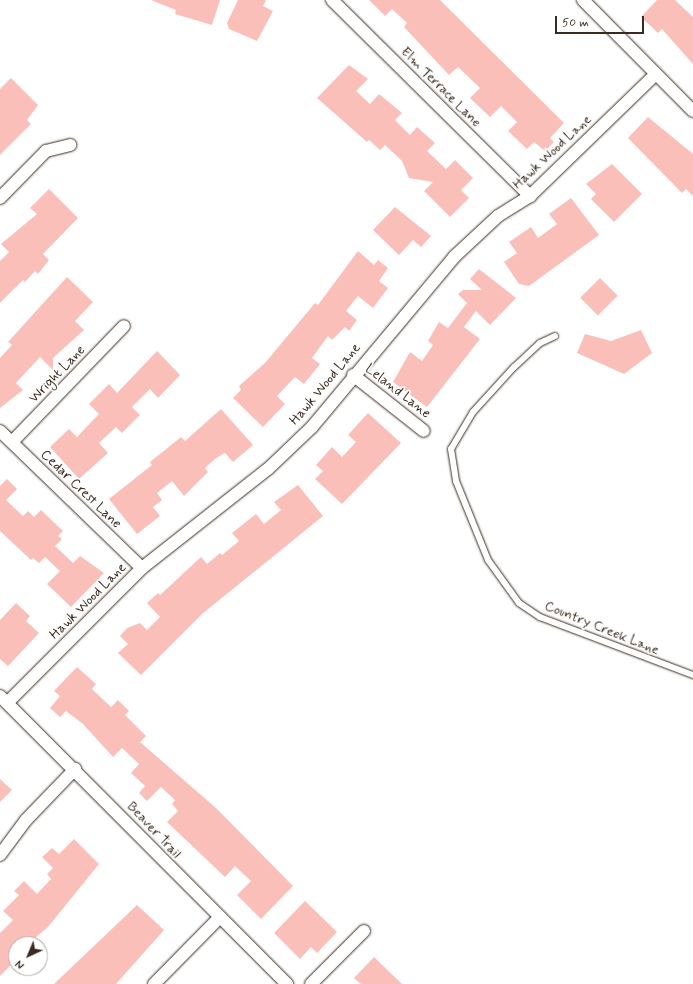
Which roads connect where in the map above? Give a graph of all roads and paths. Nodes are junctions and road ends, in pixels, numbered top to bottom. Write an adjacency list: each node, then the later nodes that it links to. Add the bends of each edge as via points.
1 (332, 0): 6 (street, Elm Terrace Lane)
2 (583, 0): 3 (street)
3 (656, 74): 4 (street); 6 (street, Hawk Wood Lane)
4 (693, 111)
5 (70, 145): 7 (street, via 46,151)
6 (530, 196): 10 (street, Hawk Wood Lane, via 498,216 454,257)
7 (0, 198)
8 (124, 326): 13 (street, Wright Lane)
9 (555, 336): 15 (lane, Country Creek Lane, via 540,343 514,367 473,412 451,448 456,481 488,560 519,604 540,617)
10 (353, 375): 12 (street, Leland Lane); 14 (street, Hawk Wood Lane, via 312,426 268,469)
11 (0, 431): 13 (street, Cedar Crest Lane)
12 (424, 431)
13 (12, 442): 14 (street, Cedar Crest Lane)
14 (142, 568): 16 (street, Hawk Wood Lane)
15 (693, 676)
16 (4, 700): 17 (street, Beaver Trail)
17 (75, 770): 18 (street, via 26,820); 19 (street, Beaver Trail)
18 (0, 855)
19 (219, 918): 21 (street); 22 (street, Beaver Trail)
20 (364, 931): 23 (street)
21 (154, 984)
22 (287, 984)
23 (311, 984)

